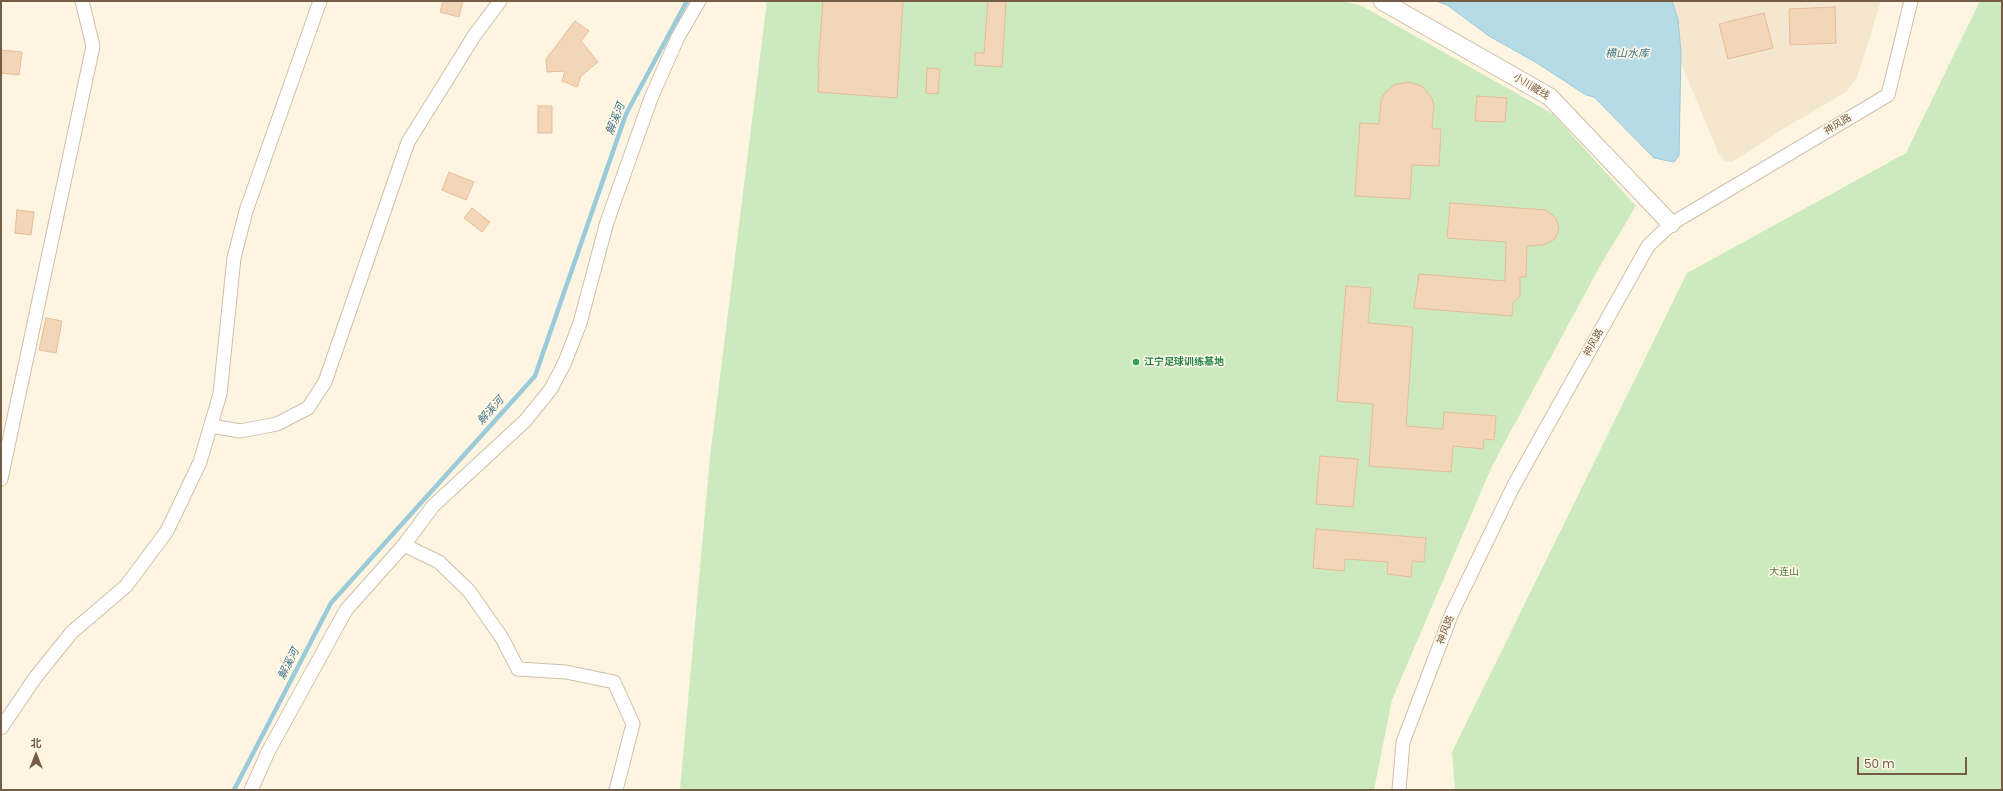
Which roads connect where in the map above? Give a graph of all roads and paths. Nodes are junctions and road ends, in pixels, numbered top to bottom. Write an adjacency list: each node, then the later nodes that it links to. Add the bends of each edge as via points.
1 (82, 1): 9 (street, via 94,46)
2 (320, 1): 8 (street, via 246,211 234,258 220,394)
3 (500, 1): 8 (street, via 474,36 408,142 325,382 308,408 277,424 240,431)
4 (699, 1): 10 (street, via 678,37 652,98 607,222 580,323 551,389 525,421 433,506)
5 (1382, 1): 7 (street, 小川藏线, via 1550,97)
6 (1911, 1): 7 (street, 神风路, via 1888,95)
7 (1671, 224): 14 (street, 神风路, via 1648,246 1513,487 1452,613 1403,742)
8 (211, 426): 11 (street, via 200,462 167,531 126,586 72,632 35,678)
9 (1, 479)
10 (404, 545): 12 (street, via 346,610 269,750); 13 (street, via 439,562 469,591 502,638 518,669 566,672 614,682 633,724)
11 (1, 728)
12 (250, 790)
13 (616, 790)
14 (1399, 790)

